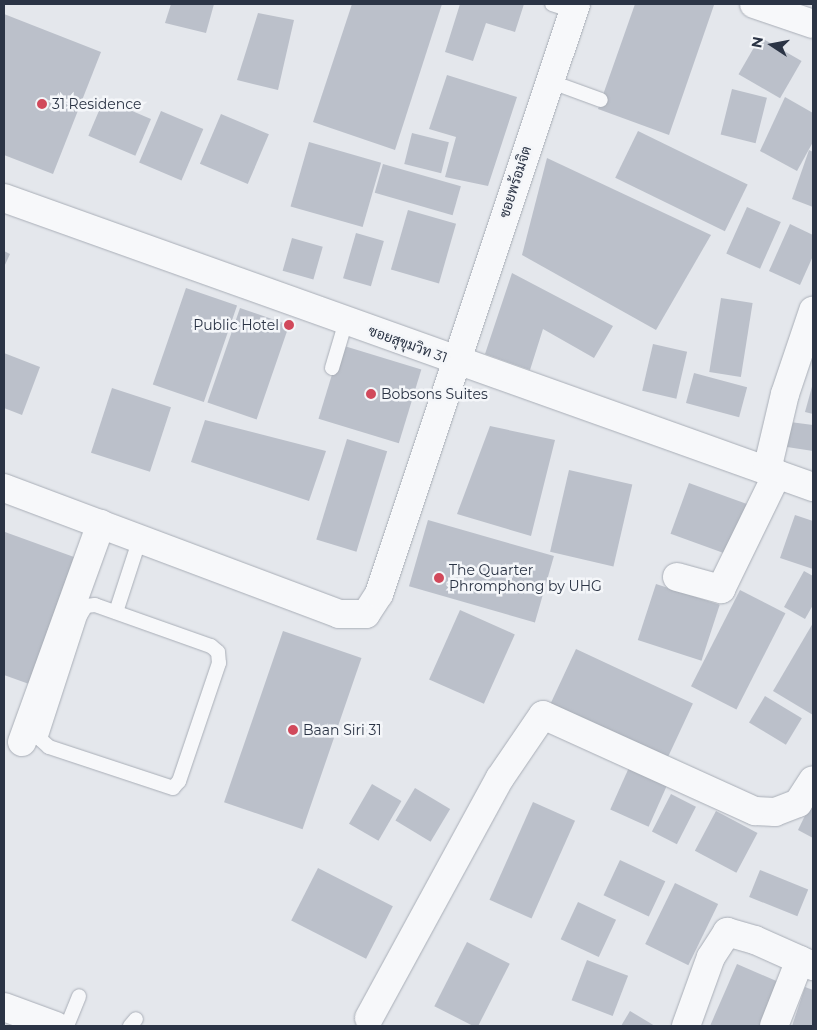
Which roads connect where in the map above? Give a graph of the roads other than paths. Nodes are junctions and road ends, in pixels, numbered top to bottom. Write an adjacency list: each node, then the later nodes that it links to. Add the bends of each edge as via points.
1 (754, 4): 3 (street)
2 (567, 6): 4 (street, ซอยพร้อมจิต)
3 (813, 24)
4 (549, 81): 5 (lane); 9 (street, ซอยพร้อมจิต)
5 (601, 100)
6 (4, 198): 8 (street, ซอยสุขุมวิท 31)
7 (813, 311): 11 (street, via 785,394)
8 (346, 321): 9 (street, ซอยสุขุมวิท 31); 10 (lane)
9 (456, 360): 11 (street, ซอยสุขุมวิท 31); 15 (street, ซอยพร้อมจิต, via 379,594 366,614 339,614)
10 (332, 368)
11 (772, 472): 12 (street, ซอยสุขุมวิท 31); 16 (street, via 720,589)
12 (813, 487)
13 (4, 488): 14 (street)
14 (101, 524): 15 (street); 18 (street)
15 (140, 538): 17 (lane)
16 (677, 577)
17 (116, 612): 17 (lane, via 211,646 218,652 219,663 179,781 173,788 49,747 40,740 42,726 86,606 95,605)
18 (22, 742)
19 (813, 780): 23 (street, via 798,803 775,812 755,810 542,714 500,778)
20 (806, 963): 26 (street, via 755,940 728,932 710,957); 27 (street)
21 (79, 996): 25 (lane)
22 (4, 1007): 24 (street)
23 (369, 1018)
24 (56, 1026)
25 (67, 1026)
26 (686, 1026)
27 (774, 1026)

